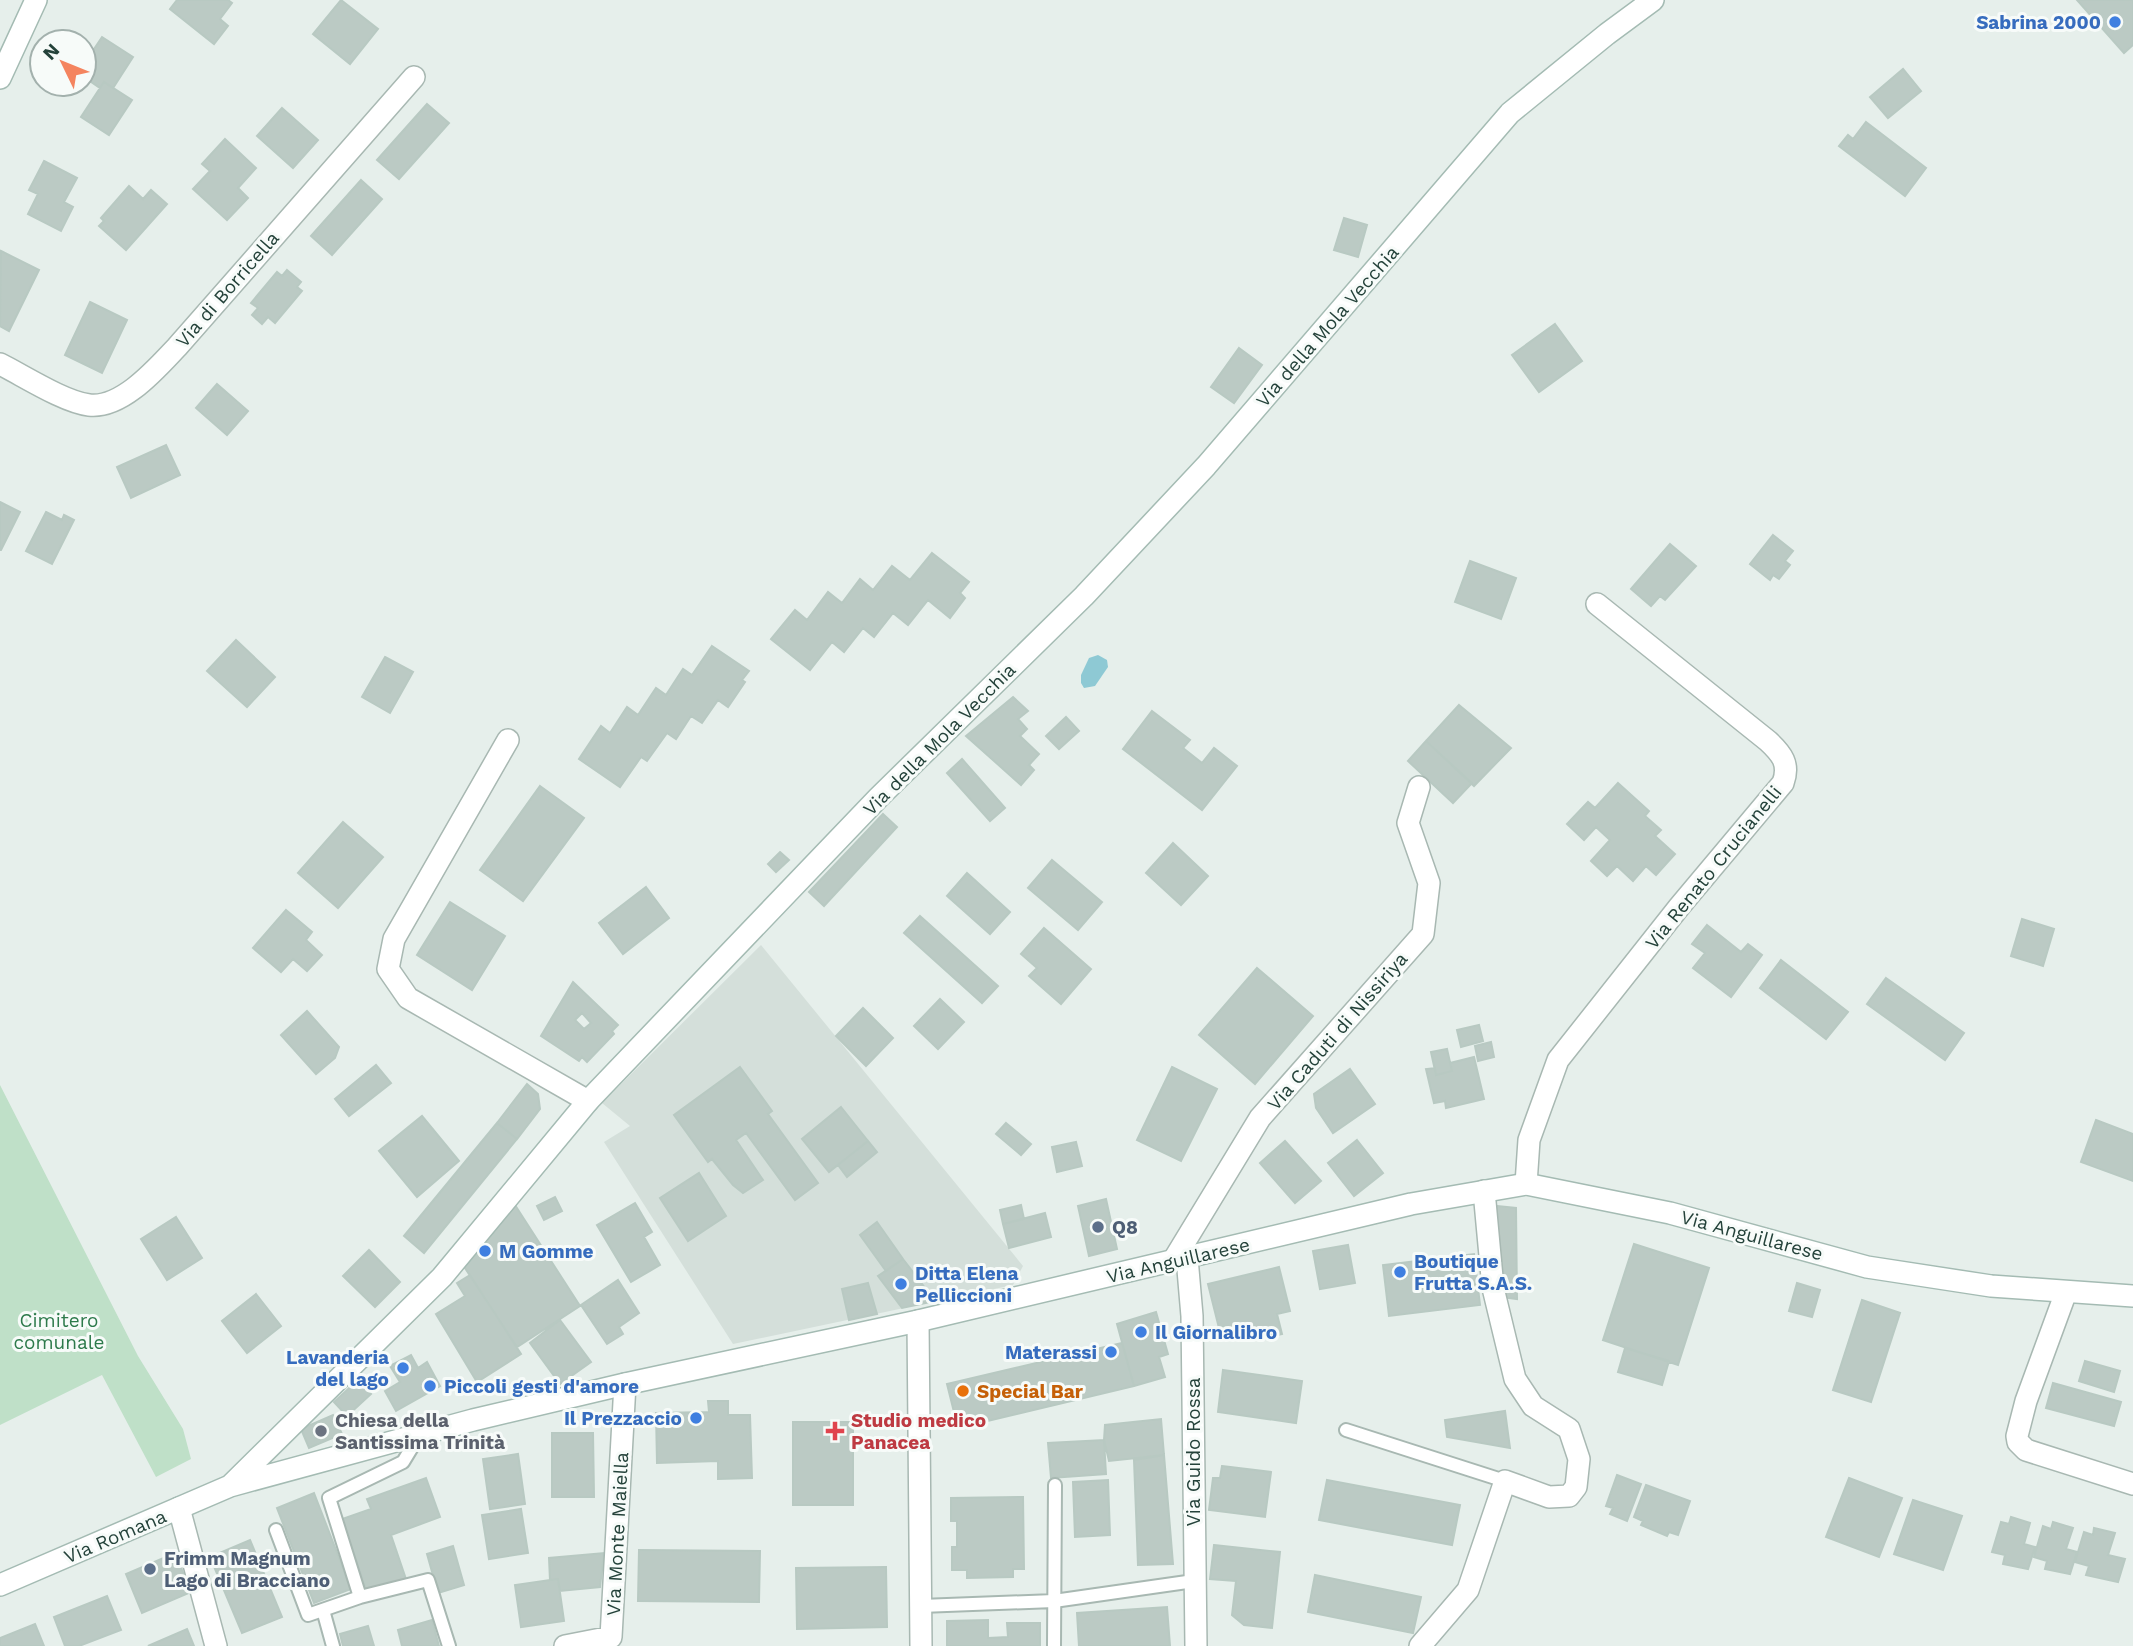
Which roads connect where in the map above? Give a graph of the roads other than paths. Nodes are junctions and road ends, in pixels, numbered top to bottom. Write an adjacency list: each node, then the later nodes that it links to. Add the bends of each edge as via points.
1 (36, 0): 4 (street)
2 (1653, 0): 9 (street, Via della Mola Vecchia, via 1510,113 1197,476 1084,596 878,798)
3 (414, 77): 5 (street, Via di Borricella, via 154,372 129,392 91,406)
4 (0, 78)
5 (0, 364)
6 (1598, 604): 10 (street, Via Renato Crucianelli, via 1768,741 1785,761 1786,775 1558,1060 1529,1140)
7 (508, 740): 9 (street, via 394,939 388,969 408,998)
8 (1419, 787): 12 (street, Via Caduti di Nissiriya, via 1408,823 1429,883 1423,934 1260,1118)
9 (588, 1101): 22 (street, Via della Mola Vecchia, via 442,1277)
10 (1526, 1184): 11 (street, Via Anguillarese); 13 (street, Via Anguillarese, via 1670,1213 1867,1267)
11 (1484, 1191): 12 (street, Via Anguillarese); 19 (street, via 1493,1288 1515,1379 1533,1405 1569,1429 1579,1459 1576,1487 1569,1496 1549,1497)
12 (1180, 1259): 15 (street, Via Anguillarese); 25 (street, Via Guido Rossa, via 1192,1330)
13 (2066, 1292): 14 (street, Via Anguillarese); 20 (street, via 2026,1401 2018,1442 2026,1450)
14 (2133, 1296)
15 (918, 1321): 16 (street, Via Anguillarese); 29 (street)
16 (625, 1384): 18 (street, Via Anguillarese); 34 (street, Via Monte Maiella, via 611,1637)
17 (1346, 1430): 19 (lane)
18 (420, 1434): 22 (street, Via Anguillarese); 27 (lane, via 403,1462 329,1498)
19 (1505, 1481): 38 (street, via 1468,1590)
20 (2133, 1484)
21 (1055, 1485): 28 (lane)
22 (230, 1486): 23 (street, Via Romana)
23 (179, 1508): 26 (street, Via Romana); 31 (street)
24 (276, 1530): 30 (lane, via 308,1615)
25 (1194, 1581): 28 (lane); 37 (street, Via Guido Rossa)
26 (0, 1585)
27 (360, 1597): 30 (lane); 33 (lane, via 428,1580)
28 (1054, 1601): 29 (lane); 36 (lane)
29 (921, 1606): 35 (street)
30 (323, 1610): 32 (lane)
31 (216, 1646)
32 (334, 1646)
33 (449, 1646)
34 (565, 1646)
35 (921, 1646)
36 (1054, 1646)
37 (1196, 1646)
38 (1420, 1646)

